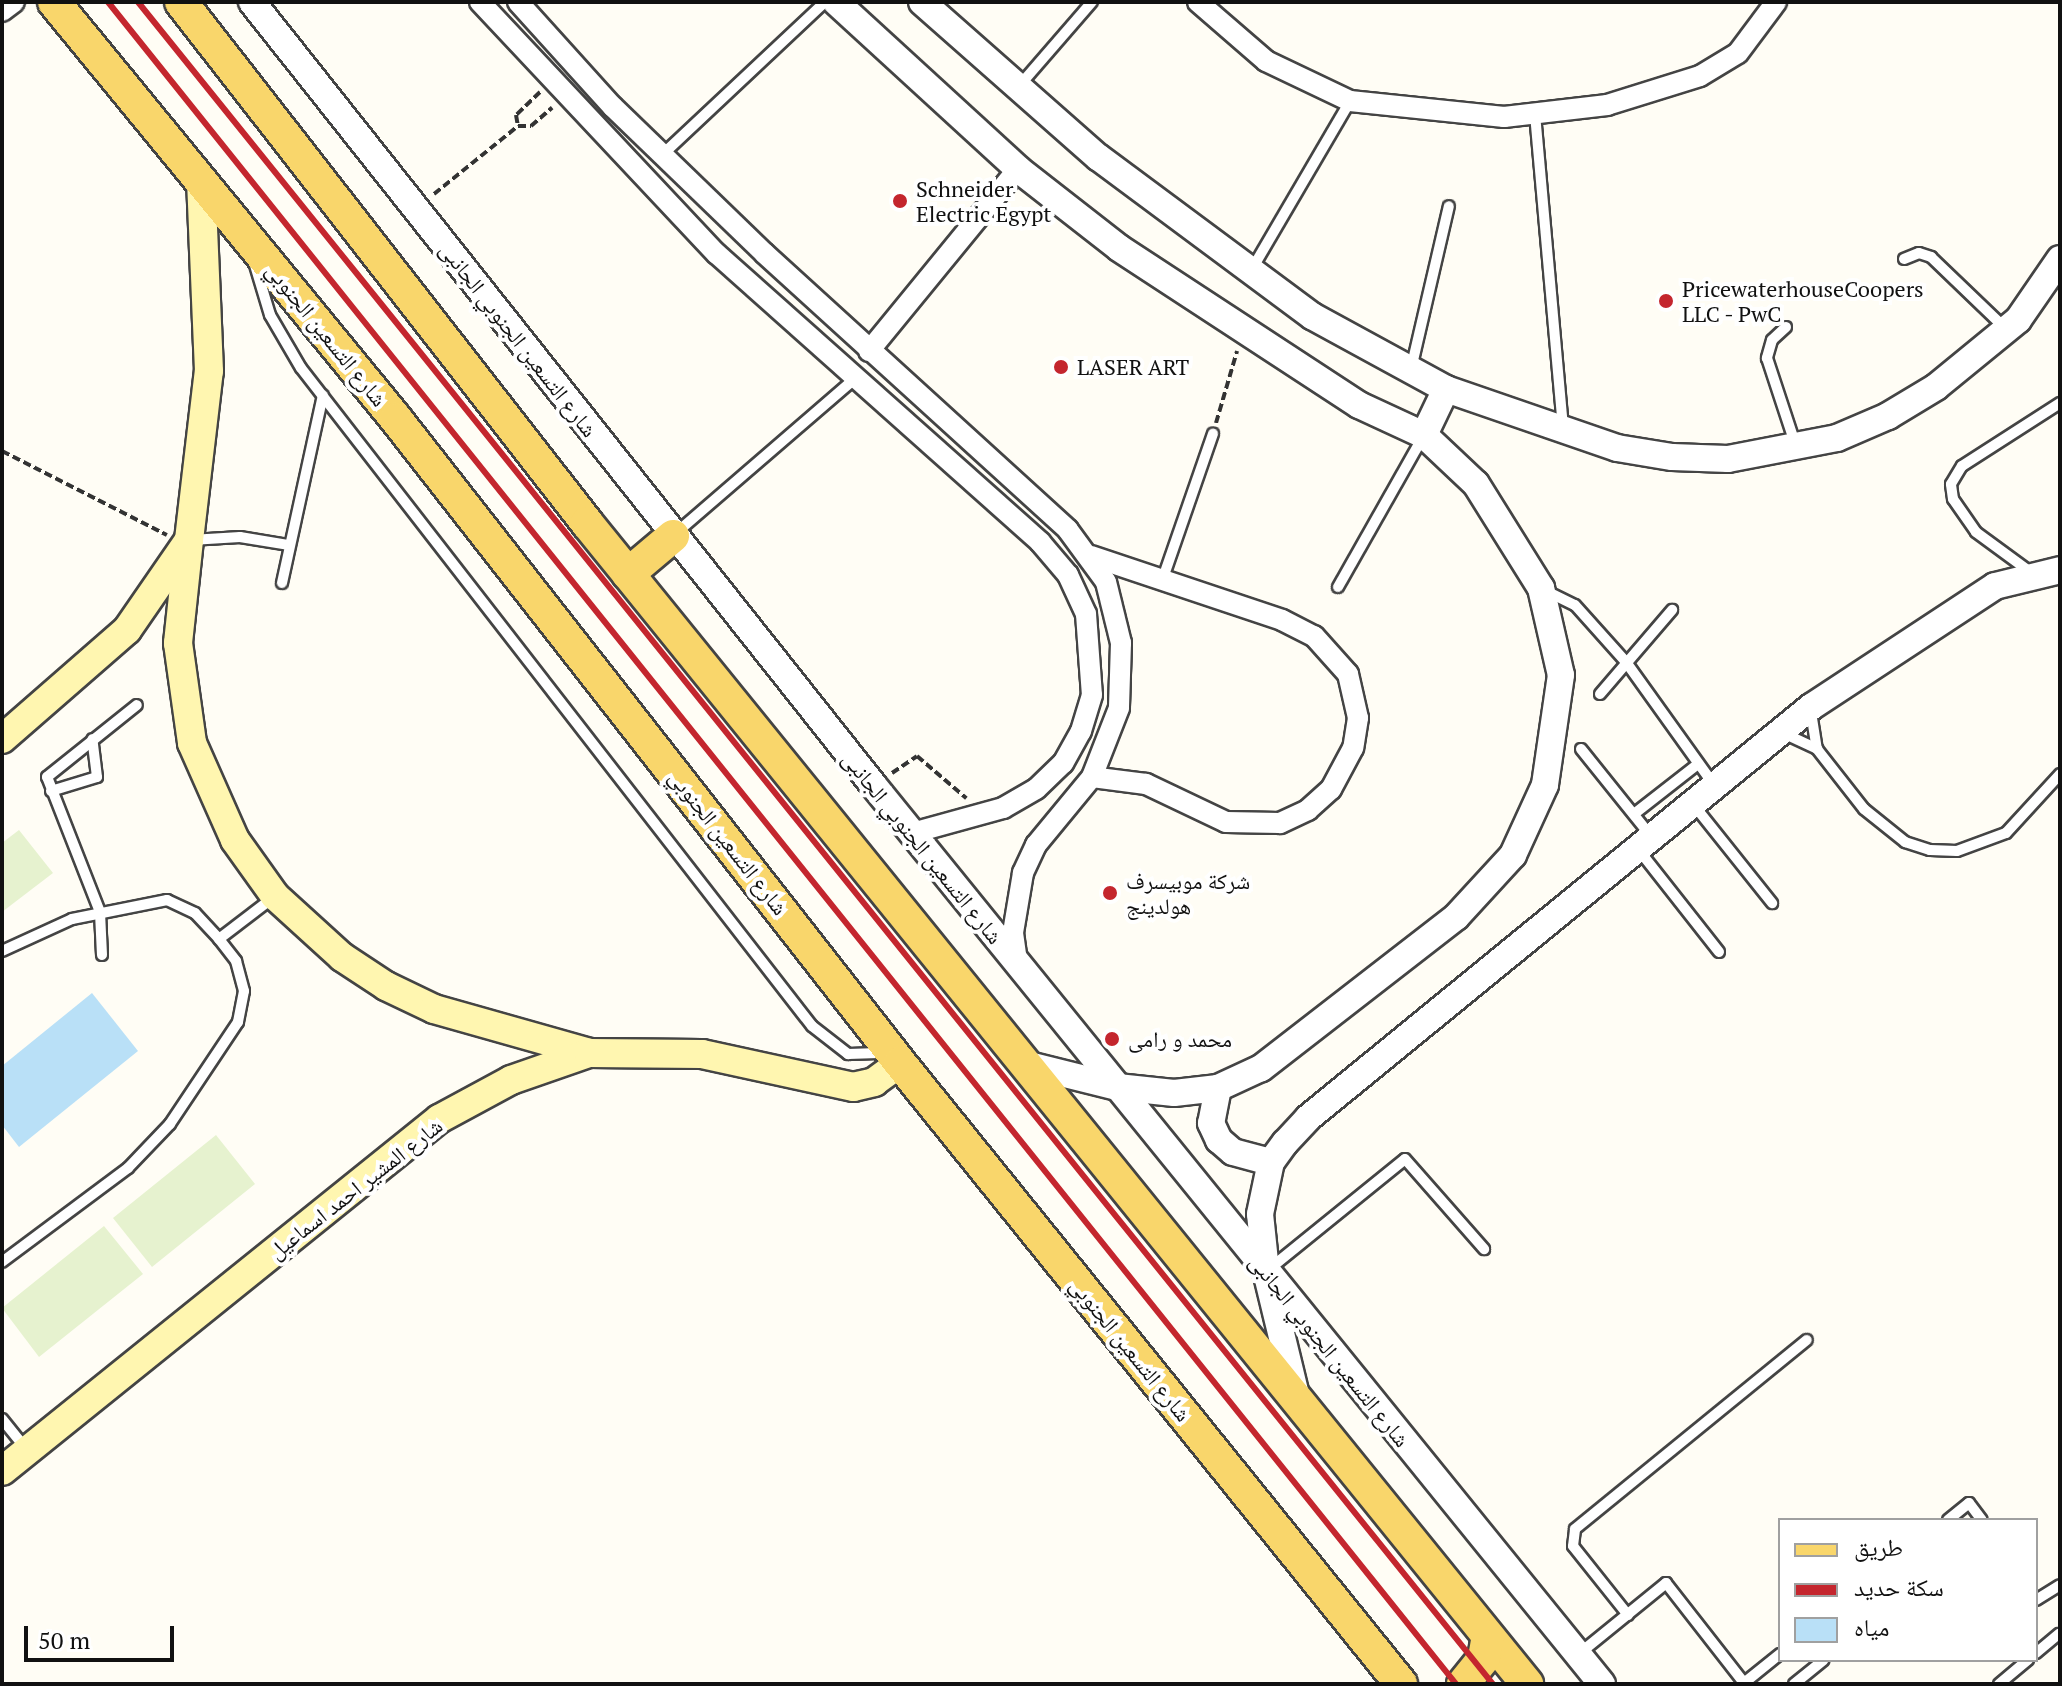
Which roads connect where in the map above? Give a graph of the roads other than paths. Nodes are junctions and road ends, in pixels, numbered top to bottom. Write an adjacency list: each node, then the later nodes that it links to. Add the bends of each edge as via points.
1 (14, 2): 13 (street)
2 (54, 2): 21 (main road, شارع التسعين الجنوبي)
3 (181, 2): 46 (main road)
4 (252, 2): 41 (street, شارع التسعين الجنوبي الجانبى)
5 (480, 2): 18 (street)
6 (518, 2): 16 (street)
7 (825, 2): 19 (lane)
8 (836, 2): 20 (street)
9 (922, 2): 14 (street)
10 (1092, 2): 14 (lane)
11 (1198, 2): 15 (street, via 1266,61)
12 (1776, 2): 17 (street, via 1738,53 1700,76 1607,105)
13 (2, 11)
14 (1017, 88): 26 (street)
15 (1350, 101): 17 (street, via 1426,112); 26 (lane)
16 (613, 107): 18 (street); 19 (street)
17 (1535, 114): 36 (lane)
18 (591, 126): 31 (street, via 717,254)
19 (662, 155): 29 (street)
20 (1018, 169): 29 (street); 38 (street, via 1119,248 1359,405)
21 (201, 181): 23 (main road, شارع التسعين الجنوبي); 42 (main road, via 209,371)
22 (1449, 206): 30 (lane)
23 (246, 236): 33 (lane, via 277,329); 81 (main road, شارع التسعين الجنوبي, via 574,642)
24 (1904, 259): 28 (lane, via 1919,253 1931,257)
25 (2060, 259): 28 (street)
26 (1249, 273): 30 (street)
27 (1786, 327): 39 (lane, via 1772,340 1767,358)
28 (2007, 329): 39 (street, via 1936,387 1888,416)
29 (869, 351): 35 (street)
30 (1410, 371): 32 (street)
31 (853, 380): 40 (street); 41 (lane)
32 (1446, 389): 36 (street); 38 (street)
33 (323, 395): 43 (lane); 81 (lane, via 812,1026 848,1054)
34 (2060, 403): 45 (lane, via 1957,471 1951,492 1976,532 1997,552)
35 (957, 427): 40 (street); 44 (street)
36 (1563, 431): 39 (street, via 1672,457 1728,459)
37 (1213, 434): 48 (lane)
38 (1424, 435): 49 (lane); 50 (street, via 1476,484)
39 (1797, 448)
40 (935, 453): 69 (street, via 1040,542 1068,575 1086,614 1092,695 1081,731 1063,763 1036,789 1003,808)
41 (673, 536): 46 (main road); 69 (street, شارع التسعين الجنوبي الجانبى)
42 (189, 540): 43 (lane, via 240,537); 51 (main road); 53 (main road)
43 (289, 545): 47 (lane)
44 (1091, 556): 48 (street); 65 (street, via 1114,611 1123,675 1119,708)
45 (2047, 572): 57 (street, via 1995,586)
46 (628, 574): 82 (main road)
47 (282, 583)
48 (1161, 583): 65 (street, via 1282,620 1324,644 1353,688 1358,718 1353,748 1320,800 1295,817 1262,826 1226,822 1146,784)
49 (1338, 587)
50 (1541, 588): 54 (lane, via 1575,605); 85 (street, via 1561,675 1545,785 1513,855 1456,917 1393,968 1261,1068)
51 (148, 604): 53 (main road, via 166,602); 59 (main road, via 102,656)
52 (1672, 610): 54 (lane)
53 (179, 616): 71 (main road, via 181,690 192,743 235,840)
54 (1626, 662): 55 (lane); 63 (lane)
55 (1600, 694)
56 (137, 705): 60 (lane)
57 (1811, 707): 58 (street); 62 (lane)
58 (1780, 732): 62 (lane); 63 (street)
59 (2, 739)
60 (92, 739): 66 (lane, via 49,772); 66 (lane, via 97,777)
61 (1581, 749): 68 (lane)
62 (1817, 749): 64 (lane, via 1882,828 1930,850 1957,851 2006,833)
63 (1706, 774): 67 (street); 68 (lane)
64 (2060, 774)
65 (1092, 777): 78 (street, via 1036,845 1023,873 1014,917)
66 (51, 791): 73 (lane)
67 (1692, 802): 70 (street); 72 (lane)
68 (1634, 814): 70 (lane)
69 (912, 833): 78 (street, شارع التسعين الجنوبي الجانبى)
70 (1644, 842): 76 (lane); 86 (street, via 1308,1118)
71 (275, 896): 74 (lane); 79 (main road, via 342,957 386,986 434,1009)
72 (1772, 903)
73 (100, 912): 74 (lane, via 167,900 195,913); 75 (lane); 77 (lane)
74 (219, 939): 88 (lane, via 236,961 244,991 238,1022 207,1076 128,1168)
75 (2, 951)
76 (1719, 952)
77 (102, 955)
78 (1017, 963): 84 (street, شارع التسعين الجنوبي الجانبى)
79 (522, 1037): 80 (main road); 83 (main road, via 526,1059)
80 (589, 1053): 81 (main road, شارع المشير احمد اسماعيل, via 702,1054 853,1087 874,1082); 83 (main road, شارع المشير احمد اسماعيل)
81 (896, 1057): 108 (main road, شارع التسعين الجنوبي)
82 (1025, 1064): 84 (street); 91 (main road)
83 (511, 1080): 93 (main road, شارع المشير احمد اسماعيل, via 439,1119)
84 (1117, 1087): 85 (street, via 1174,1093); 89 (street, شارع التسعين الجنوبي الجانبى)
85 (1218, 1088): 86 (street, via 1211,1123 1219,1140 1233,1152)
86 (1271, 1162): 89 (street, via 1260,1214)
87 (1484, 1249): 89 (lane, via 1405,1159)
88 (2, 1262)
89 (1266, 1271): 91 (street); 103 (street, شارع التسعين الجنوبي الجانبى)
90 (1807, 1340): 99 (lane, via 1575,1529 1573,1546)
91 (1295, 1391): 101 (main road)
92 (2, 1419): 93 (lane)
93 (27, 1450): 94 (main road, شارع المشير احمد اسماعيل)
94 (2, 1471)
95 (1950, 1518): 96 (lane, via 1969,1503)
96 (1980, 1518)
97 (2060, 1585): 98 (lane)
98 (2038, 1599)
99 (1628, 1615): 103 (lane); 107 (lane, via 1666,1583)
100 (2059, 1634): 102 (lane)
101 (1488, 1636): 109 (main road, via 1484,1658); 110 (main road)
102 (2038, 1651)
103 (1578, 1654): 111 (street, شارع التسعين الجنوبي الجانبى)
104 (1778, 1656): 107 (lane)
105 (1822, 1662): 112 (lane)
106 (2026, 1662): 113 (lane)
107 (1745, 1683)
108 (1401, 1684)
109 (1463, 1684)
110 (1527, 1684)
111 (1602, 1684)
112 (1794, 1684)
113 (1999, 1684)

